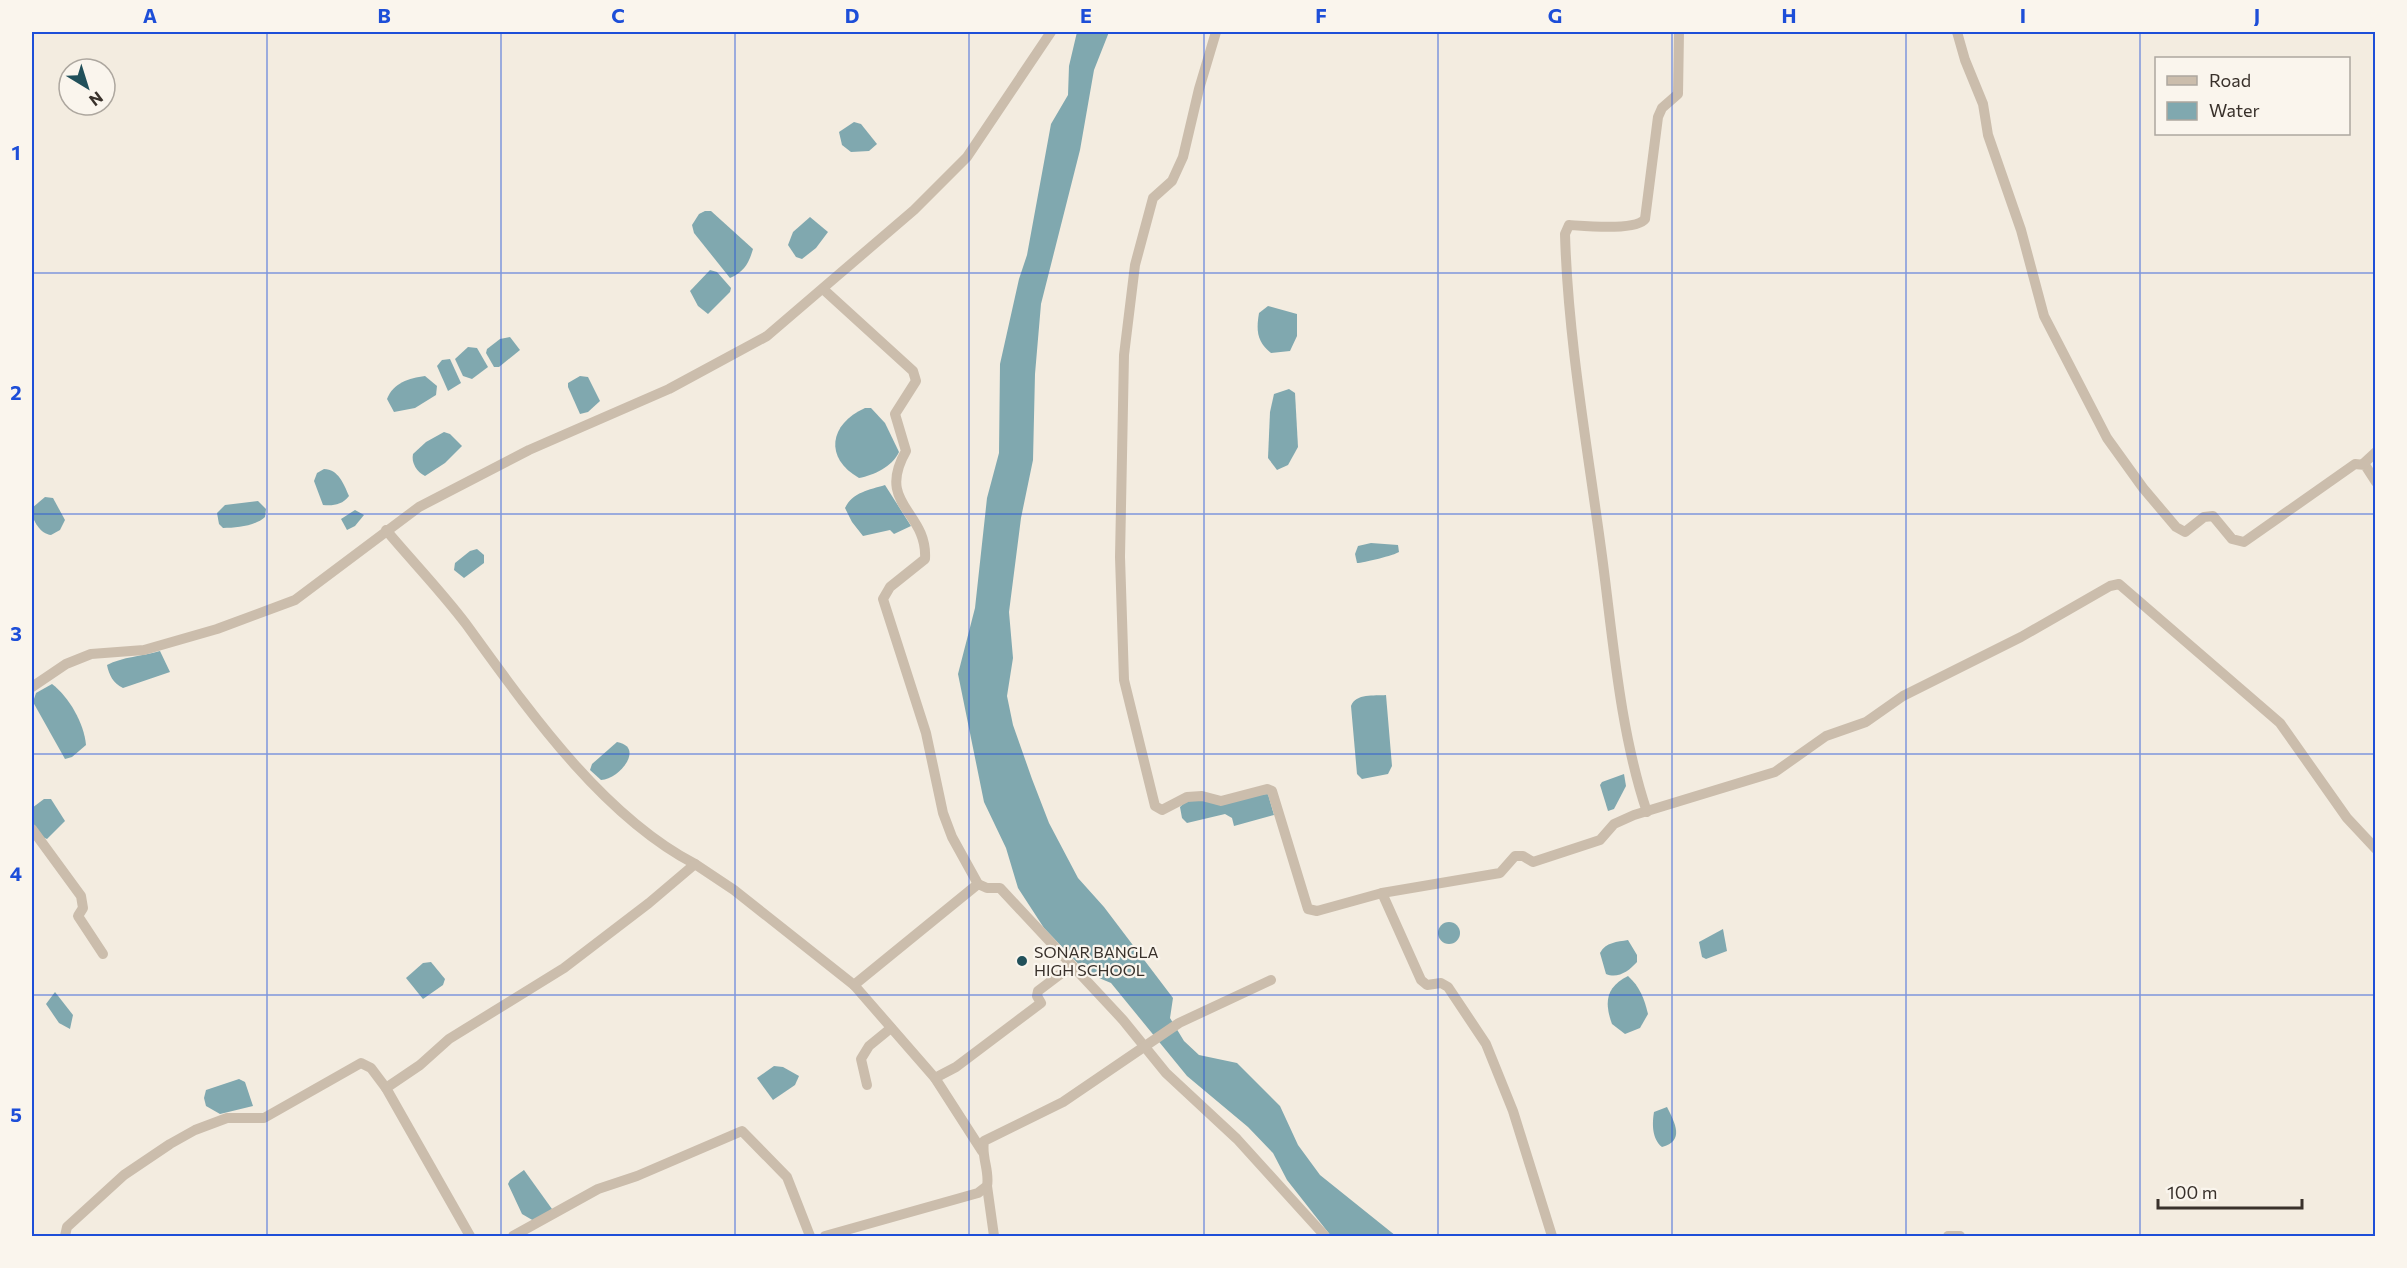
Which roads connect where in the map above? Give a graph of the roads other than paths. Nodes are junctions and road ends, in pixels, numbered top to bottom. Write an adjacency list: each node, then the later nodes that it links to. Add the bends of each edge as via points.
1 (1216, 32): 16 (street, via 1183,157 1172,181 1153,198 1135,265 1124,355 1120,557 1124,680 1155,806 1162,810 1187,797 1221,801 1267,789 1272,791 1308,909 1317,911)
2 (1679, 32): 11 (street, via 1678,94 1658,117 1645,219 1638,224 1569,225 1565,234 1570,312 1614,646 1636,782)
3 (1957, 32): 7 (street, via 1983,104 1988,135 2021,230 2044,316 2107,438 2176,527 2185,532 2204,517 2213,516 2232,538 2244,542 2327,482 2355,464)
4 (1048, 33): 5 (street, via 967,157 915,210)
5 (824, 289): 9 (street, via 767,336 669,389 529,450 419,507); 15 (street, via 913,371 916,381 895,414 906,451 896,469 894,487 920,532 925,559 890,587 883,599 926,733 943,813 951,837)
6 (2376, 452): 7 (street)
7 (2363, 464): 8 (street)
8 (2376, 482)
9 (386, 530): 10 (street, via 295,600 217,629 144,650 91,654 66,664); 14 (street, via 464,621 512,691 553,740 665,849)
10 (32, 687)
11 (1647, 812): 13 (street, via 1775,772 1826,736 1866,722 1903,696 2119,584 2280,723 2347,818); 16 (street, via 1614,824 1600,840 1544,860 1533,862 1515,856 1500,873)
12 (32, 829): 17 (street, via 81,896 78,916)
13 (2376, 849)
14 (695, 864): 20 (street); 25 (street, via 564,968 449,1039)
15 (978, 884): 18 (street, via 1000,888); 20 (street)
16 (1382, 893): 35 (street, via 1421,981 1448,987 1486,1044 1513,1111)
17 (103, 954)
18 (1071, 966): 22 (street); 23 (street, via 1038,992 1041,1002 956,1067)
19 (1271, 980): 22 (street, via 1179,1023)
20 (854, 985): 21 (street)
21 (891, 1028): 23 (street); 24 (street, via 869,1046 861,1059)
22 (1148, 1045): 26 (street, via 1063,1102 984,1141); 34 (street, via 1166,1073 1237,1139)
23 (935, 1078): 26 (street)
24 (867, 1085)
25 (386, 1088): 28 (street, via 371,1068 361,1063 264,1118 227,1118 195,1130 124,1175 67,1227); 29 (street)
26 (982, 1150): 27 (street)
27 (987, 1186): 32 (street, via 978,1193); 33 (street)
28 (65, 1236)
29 (471, 1236)
30 (513, 1236): 31 (street, via 598,1189 742,1131 788,1178)
31 (810, 1236)
32 (825, 1236)
33 (994, 1236)
34 (1325, 1236)
35 (1552, 1236)
36 (1948, 1236): 37 (street)
37 (1960, 1236)

